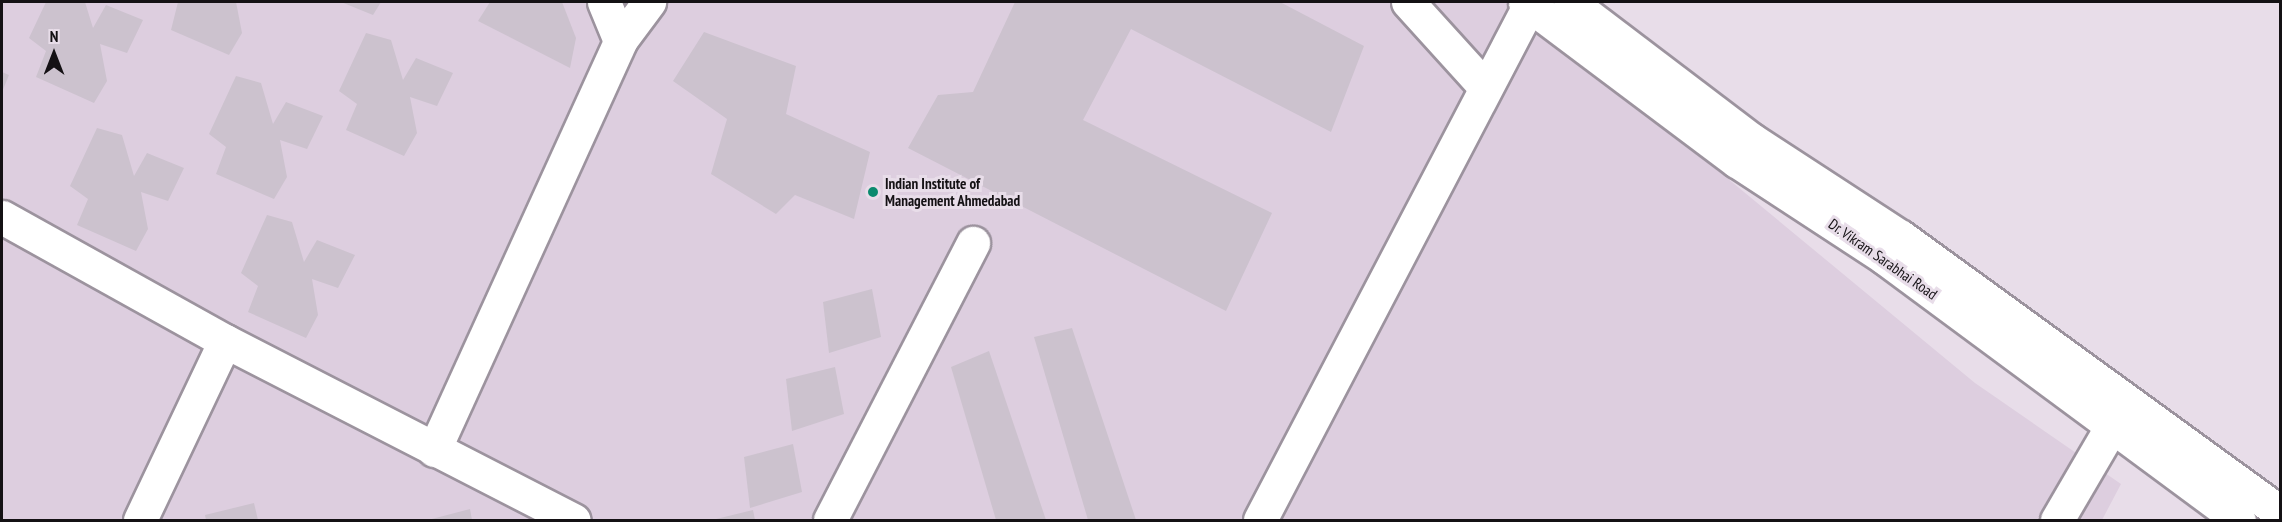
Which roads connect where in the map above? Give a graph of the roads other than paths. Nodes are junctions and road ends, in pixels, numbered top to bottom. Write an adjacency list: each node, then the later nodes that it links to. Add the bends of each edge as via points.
1 (604, 2): 6 (main road)
2 (649, 2): 6 (main road)
3 (1408, 2): 7 (main road)
4 (1570, 2): 13 (main road, Dr. Vikram Sarabhai Road, via 1752,140 1900,237)
5 (1528, 3): 7 (main road); 11 (main road, Dr. Vikram Sarabhai Road, via 1737,161 1885,258)
6 (620, 41): 12 (main road)
7 (1485, 87): 17 (main road)
8 (2, 217): 10 (main road)
9 (973, 243): 16 (main road)
10 (225, 341): 12 (main road); 14 (main road)
11 (2113, 424): 18 (main road); 19 (main road, Dr. Vikram Sarabhai Road)
12 (434, 450): 15 (main road)
13 (2280, 512)
14 (140, 520)
15 (574, 520)
16 (830, 520)
17 (1260, 520)
18 (2057, 520)
19 (2239, 520)

